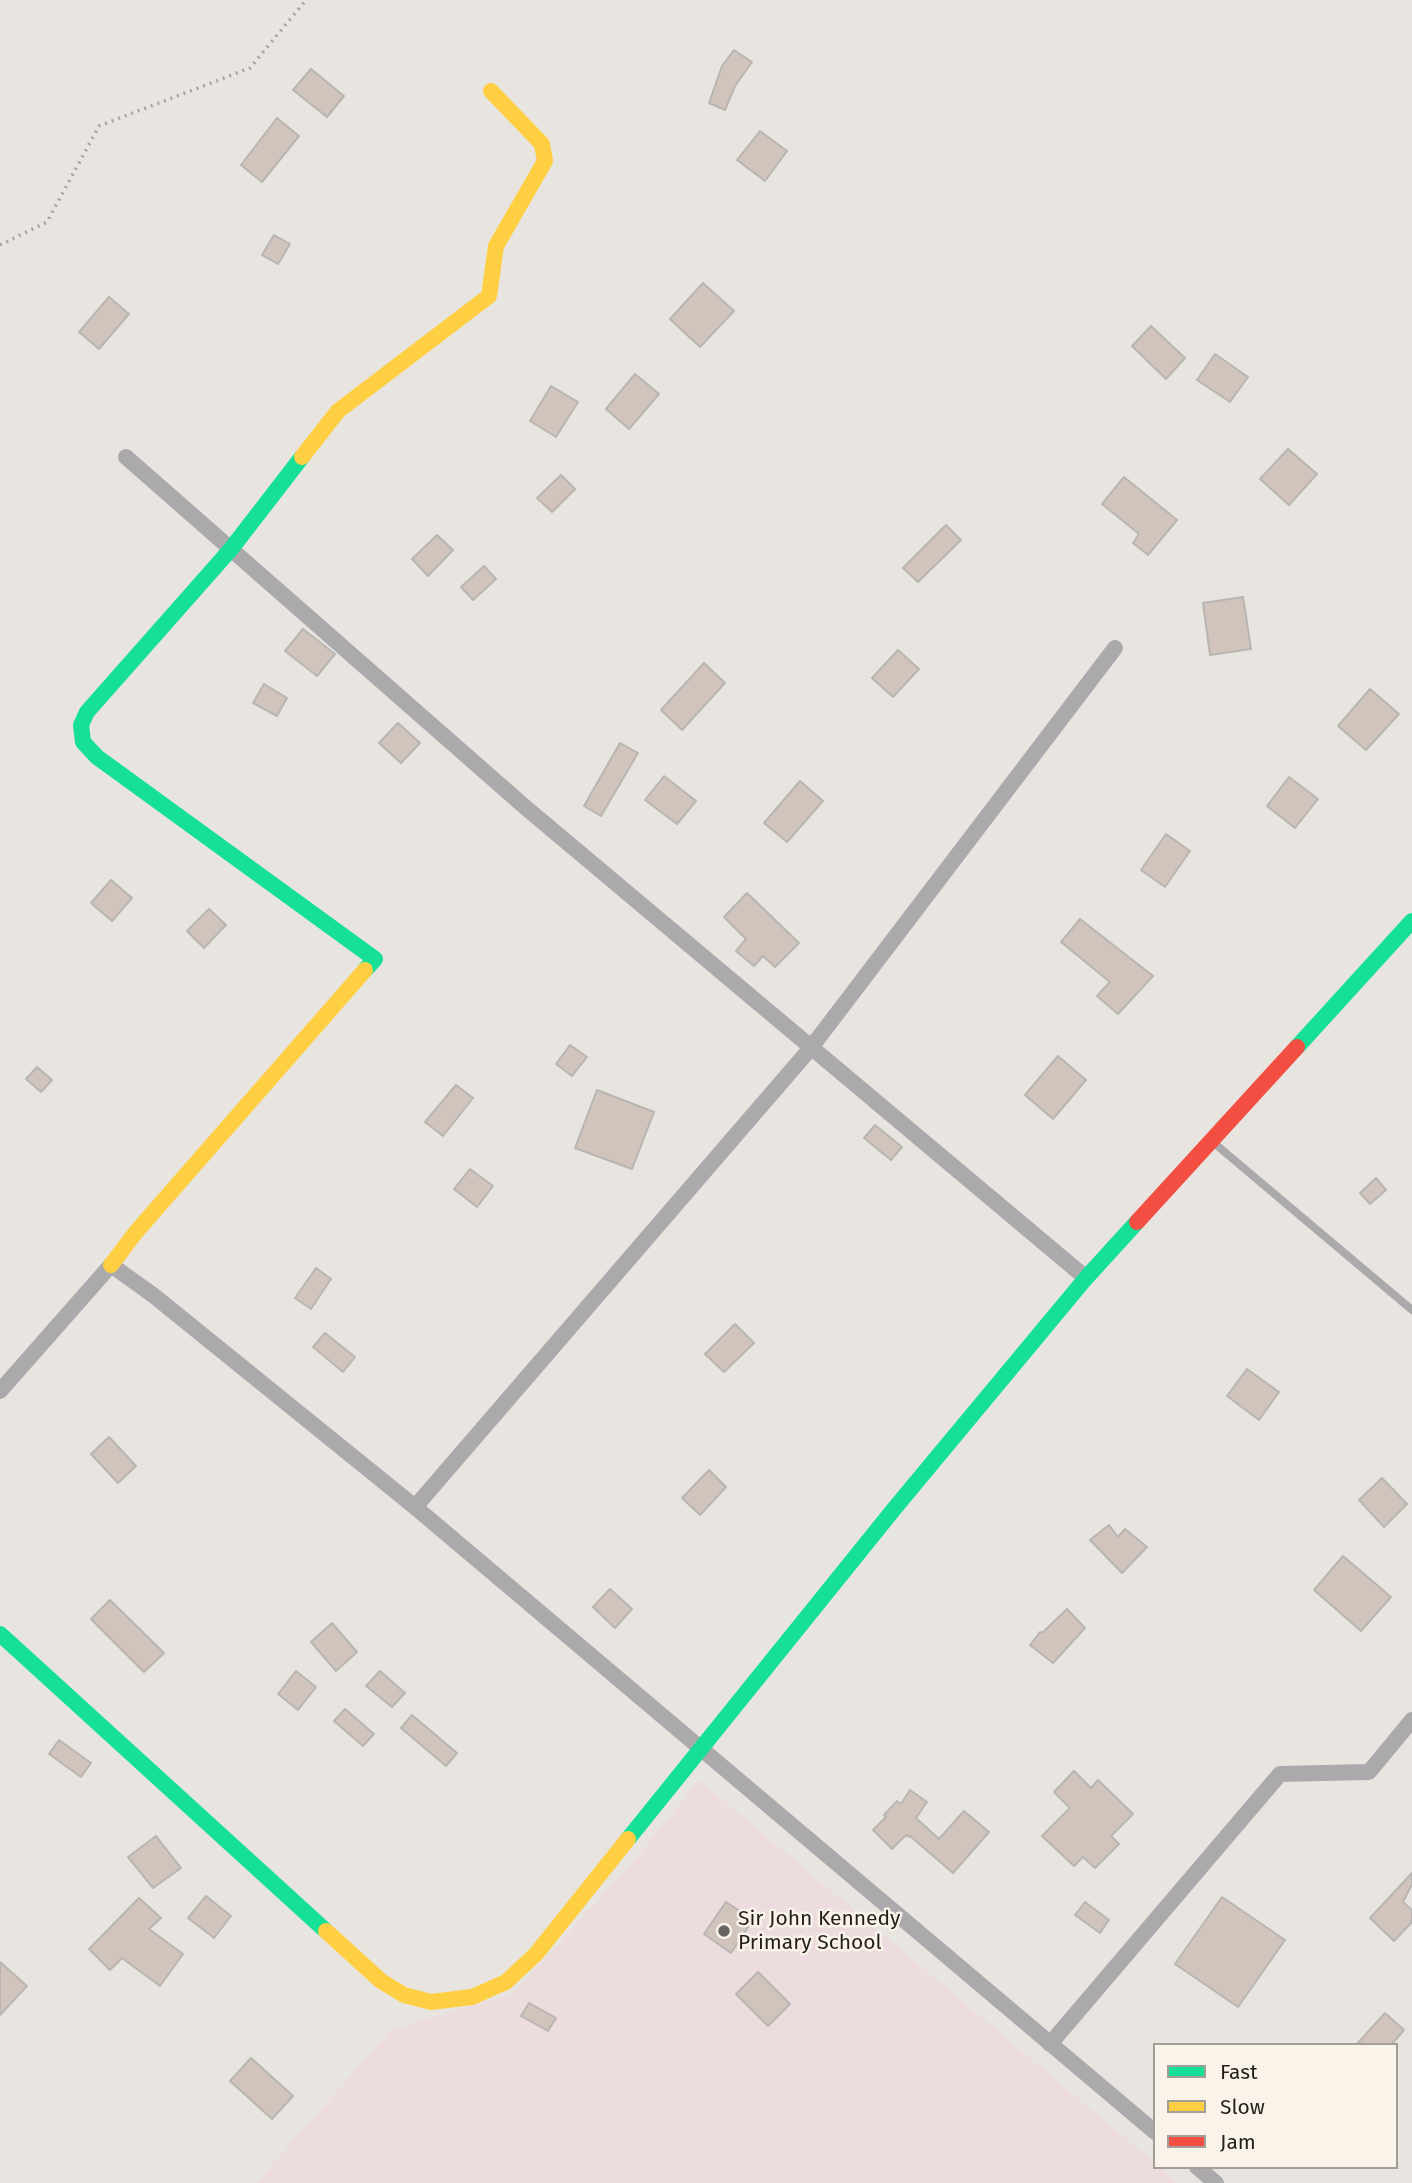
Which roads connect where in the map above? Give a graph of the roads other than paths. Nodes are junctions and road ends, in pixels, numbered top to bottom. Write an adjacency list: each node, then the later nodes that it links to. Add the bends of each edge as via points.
1 (491, 91): 3 (street, via 542,144 545,161 496,246 489,296 338,411)
2 (126, 457): 3 (street)
3 (231, 549): 6 (street); 8 (street, via 86,712 80,725 83,742 97,757 375,959)
4 (1115, 648): 6 (street)
5 (1412, 920): 7 (street)
6 (810, 1049): 9 (street); 12 (street)
7 (1211, 1141): 9 (street); 10 (lane)
8 (111, 1265): 11 (street); 12 (street)
9 (1086, 1278): 15 (street)
10 (1412, 1310)
11 (0, 1391)
12 (415, 1507): 15 (street)
13 (0, 1634): 15 (street, via 381,1981 404,1995 431,2002 472,1997 506,1982 536,1954)
14 (1412, 1720): 16 (street, via 1369,1772 1280,1774)
15 (701, 1750): 16 (street)
16 (1050, 2044): 17 (street)
17 (1153, 2130)
18 (1199, 2169): 19 (street)
19 (1216, 2183)

